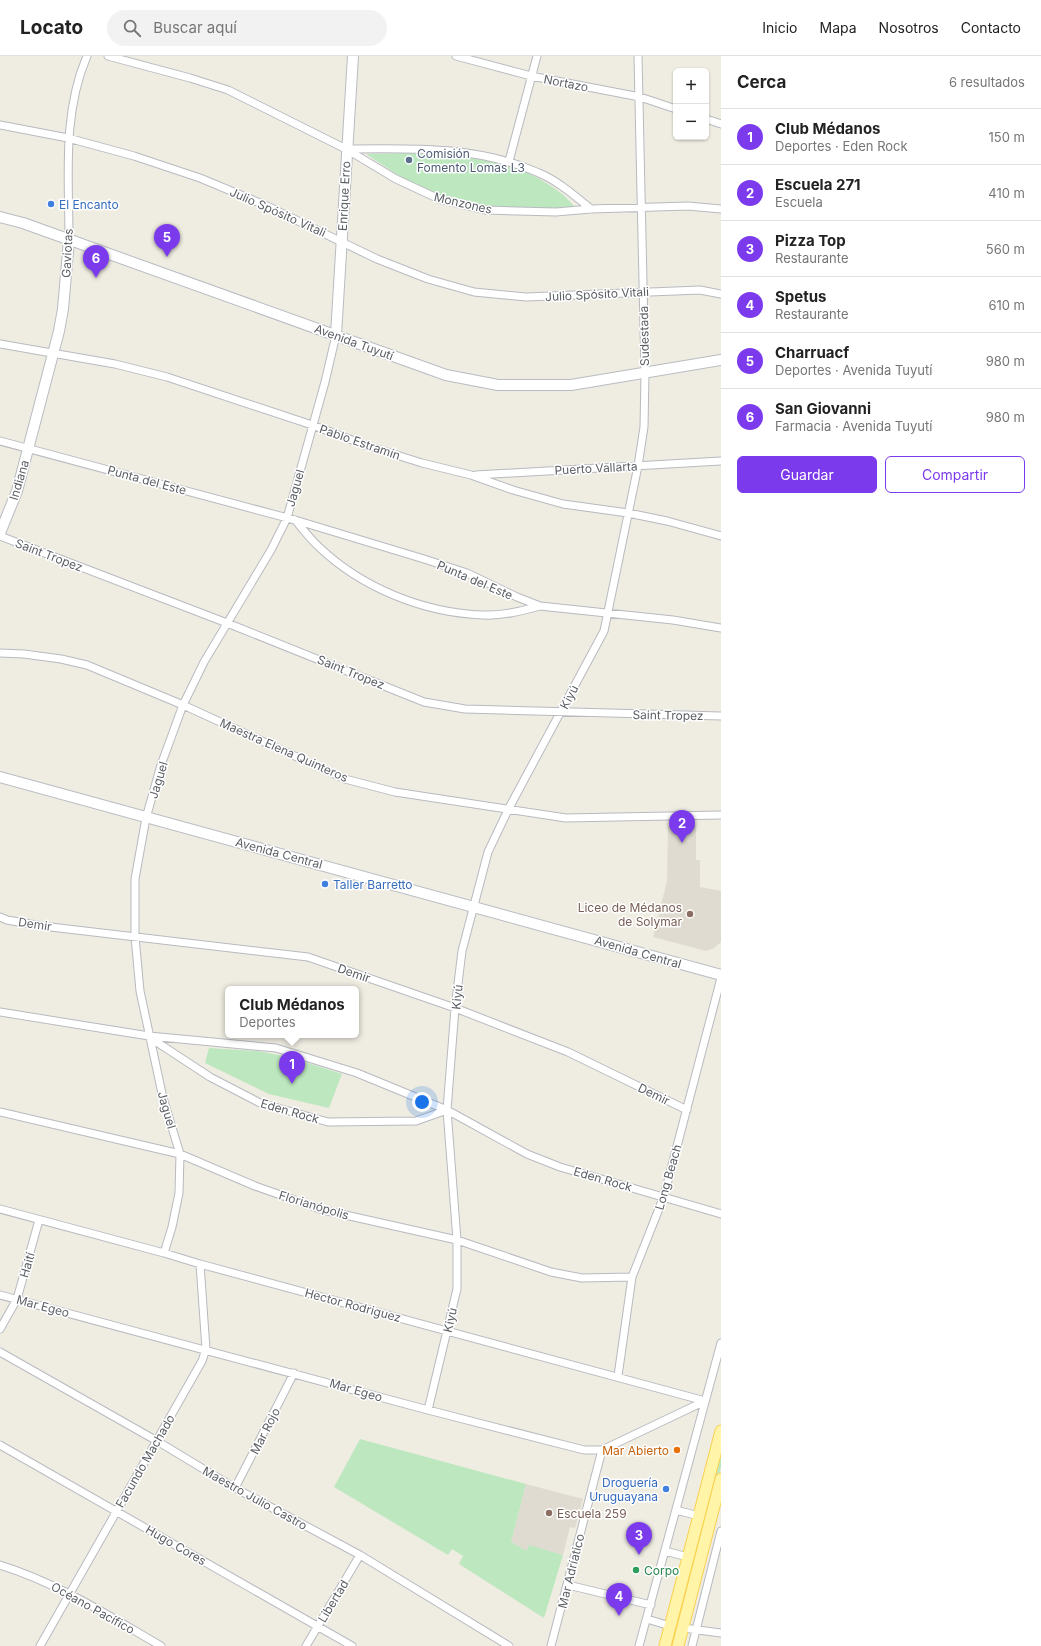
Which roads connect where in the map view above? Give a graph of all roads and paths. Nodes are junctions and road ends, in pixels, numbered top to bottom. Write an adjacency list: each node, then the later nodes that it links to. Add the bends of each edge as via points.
1 (87, 56): 13 (street, Gaviotas, via 75,88)
2 (108, 56): 14 (street, Monzones, via 228,90)
3 (353, 56): 14 (street, Enrique Erro)
4 (456, 56): 7 (street, Nortazo)
5 (537, 56): 7 (street)
6 (638, 56): 8 (street, Sudestada)
7 (531, 76): 8 (street, Nortazo); 15 (street)
8 (640, 97): 9 (street, Nortazo); 16 (street, Sudestada)
9 (673, 108)
10 (709, 120): 11 (street)
11 (721, 124)
12 (0, 126): 13 (street, Julio Spósito Vitali)
13 (68, 138): 20 (street, Gaviotas); 21 (street, Julio Spósito Vitali, via 200,178)
14 (346, 149): 15 (street, Monzones, via 402,148 456,151); 17 (street, Monzones, via 439,199 486,210 556,212); 21 (street, Enrique Erro)
15 (509, 161): 17 (street, Monzones, via 540,173)
16 (642, 208): 17 (street, Monzones); 18 (street, Monzones, via 688,206); 22 (street, Sudestada)
17 (591, 209)
18 (721, 209)
19 (0, 217): 20 (street, Avenida Tuyutí)
20 (69, 240): 24 (street, Avenida Tuyutí); 26 (street, Gaviotas, via 63,308)
21 (342, 241): 22 (street, Julio Spósito Vitali, via 377,259 428,279 474,292 526,297); 24 (street, Enrique Erro)
22 (643, 291): 23 (street, Julio Spósito Vitali, via 700,290); 28 (street, Sudestada)
23 (721, 294)
24 (336, 335): 28 (street, Avenida Tuyutí, via 446,375 498,385 571,385); 29 (street, Jaguel)
25 (0, 344): 26 (street, Pablo Estramín)
26 (54, 353): 29 (street, Pablo Estramín, via 167,377); 31 (street, Gaviotas)
27 (721, 360): 28 (street, Avenida Tuyutí)
28 (645, 373): 33 (street, Sudestada, via 644,427)
29 (312, 425): 34 (street, Pablo Estramín, via 422,463); 36 (street, Jaguel)
30 (0, 441): 31 (street, Punta del Este)
31 (29, 449): 36 (street, Punta del Este); 38 (street, Indiana)
32 (721, 461): 33 (street, Puerto Vallarta)
33 (638, 466): 34 (street, Puerto Vallarta); 35 (street, Sudestada)
34 (471, 475): 35 (street, Pablo Estramín, via 564,504)
35 (628, 513): 39 (street, Pablo Estramín); 41 (street, Sudestada)
36 (287, 518): 37 (street, Punta del Este); 42 (street, Jaguel)
37 (294, 520): 40 (street, Punta del Este, via 467,574); 40 (street, Punta del Este, via 319,548 345,569 374,586 409,601 446,612 484,615 514,613)
38 (0, 534): 42 (street, Saint Tropez)
39 (721, 536)
40 (540, 606): 41 (street, Punta del Este)
41 (608, 612): 43 (street, Punta del Este); 46 (street, Kiyú, via 604,631)
42 (227, 623): 45 (street, Jaguel); 46 (street, Saint Tropez, via 424,702 465,709)
43 (721, 628)
44 (0, 653): 45 (street, Maestra Elena Quinteros, via 61,659 87,665)
45 (183, 705): 49 (street, Maestra Elena Quinteros, via 345,778 395,792); 51 (street, Jaguel)
46 (561, 713): 47 (street, Saint Tropez); 49 (street, Kiyú)
47 (721, 716)
48 (0, 777): 51 (street, Avenida Central)
49 (509, 808): 50 (street, Maestra Elena Quinteros, via 566,818); 52 (street, Kiyú, via 488,852)
50 (721, 815)
51 (146, 818): 52 (street, Avenida Central); 54 (street, Jaguel, via 135,879)
52 (473, 906): 55 (street, Avenida Central); 57 (street, Kiyú, via 462,951)
53 (0, 917): 54 (street, Demir, via 42,926)
54 (135, 937): 57 (street, Demir, via 308,957); 59 (street, Jaguel, via 140,991)
55 (721, 975)
56 (721, 978): 61 (street, Long Beach)
57 (455, 1008): 60 (street, Kiyú); 61 (street, Demir, via 568,1052)
58 (0, 1012): 59 (street, Eden Rock)
59 (149, 1036): 60 (street, Eden Rock, via 276,1048 357,1073); 60 (street, Eden Rock, via 210,1077 260,1103 328,1122 416,1121); 63 (street, Jaguel, via 163,1098)
60 (447, 1110): 64 (street, Eden Rock, via 527,1154 560,1167); 68 (street, Kiyú)
61 (687, 1110): 64 (street, Long Beach)
62 (0, 1112): 63 (street, Florianópolis)
63 (180, 1154): 68 (street, Florianópolis, via 254,1186 323,1210); 69 (street, Jaguel, via 179,1194)
64 (664, 1196): 66 (street, Eden Rock); 71 (street, Long Beach)
65 (0, 1209): 67 (street, Hector Rodriguez)
66 (721, 1214)
67 (39, 1220): 69 (street, Hector Rodriguez); 73 (street, Haití)
68 (457, 1240): 71 (street, Florianópolis, via 551,1272 582,1278); 75 (street, Kiyú, via 457,1289)
69 (164, 1253): 70 (street, Hector Rodriguez)
70 (200, 1264): 75 (street, Hector Rodriguez); 77 (street, Facundo Machado)
71 (632, 1277): 80 (street, Long Beach)
72 (0, 1295): 73 (street, Mar Egeo)
73 (17, 1299): 74 (street, Haití); 77 (street, Mar Egeo)
74 (0, 1330)
75 (448, 1331): 80 (street, Hector Rodriguez); 82 (street, Kiyú)
76 (721, 1343): 81 (street)
77 (206, 1349): 79 (street, Mar Egeo); 84 (street, Facundo Machado, via 202,1361)
78 (0, 1352): 84 (street, Maestro Julio Castro)
79 (294, 1373): 82 (street, Mar Egeo); 88 (street, Mar Rojo)
80 (618, 1376): 81 (street, Hector Rodriguez)
81 (705, 1401): 86 (street, Mar Egeo); 89 (street)
82 (428, 1410): 86 (street, Mar Egeo, via 584,1450)
83 (721, 1432): 91 (main road)
84 (157, 1441): 88 (street, Maestro Julio Castro); 90 (street, Facundo Machado)
85 (0, 1445): 90 (street, Hugo Cores)
86 (602, 1450): 97 (street, Mar Adríatico)
87 (721, 1479): 103 (main road)
88 (236, 1488): 94 (street, Maestro Julio Castro)
89 (676, 1510): 91 (street); 93 (street)
90 (117, 1511): 98 (street, Facundo Machado); 101 (street, Hugo Cores)
91 (699, 1516): 95 (main road)
92 (721, 1531): 104 (street)
93 (665, 1551): 95 (street); 99 (street)
94 (360, 1555): 101 (street, Libertad); 106 (street, Maestro Julio Castro)
95 (688, 1557): 102 (main road)
96 (0, 1565): 98 (street, Océano Pacífico)
97 (568, 1585): 99 (street); 111 (street, Mar Adríatico)
98 (69, 1592): 107 (street, Facundo Machado); 108 (street, Océano Pacífico)
99 (651, 1605): 100 (street)
100 (647, 1619): 102 (street); 112 (street)
101 (318, 1626): 109 (street, Libertad); 110 (street, Hugo Cores)
102 (670, 1626): 113 (main road)
103 (683, 1628): 104 (street); 114 (main road)
104 (696, 1630): 105 (street); 115 (street)
105 (720, 1636)
106 (505, 1645)
107 (40, 1646)
108 (161, 1646)
109 (306, 1646)
110 (352, 1646)
111 (551, 1646)
112 (639, 1646)
113 (666, 1646)
114 (678, 1646)
115 (692, 1646)

